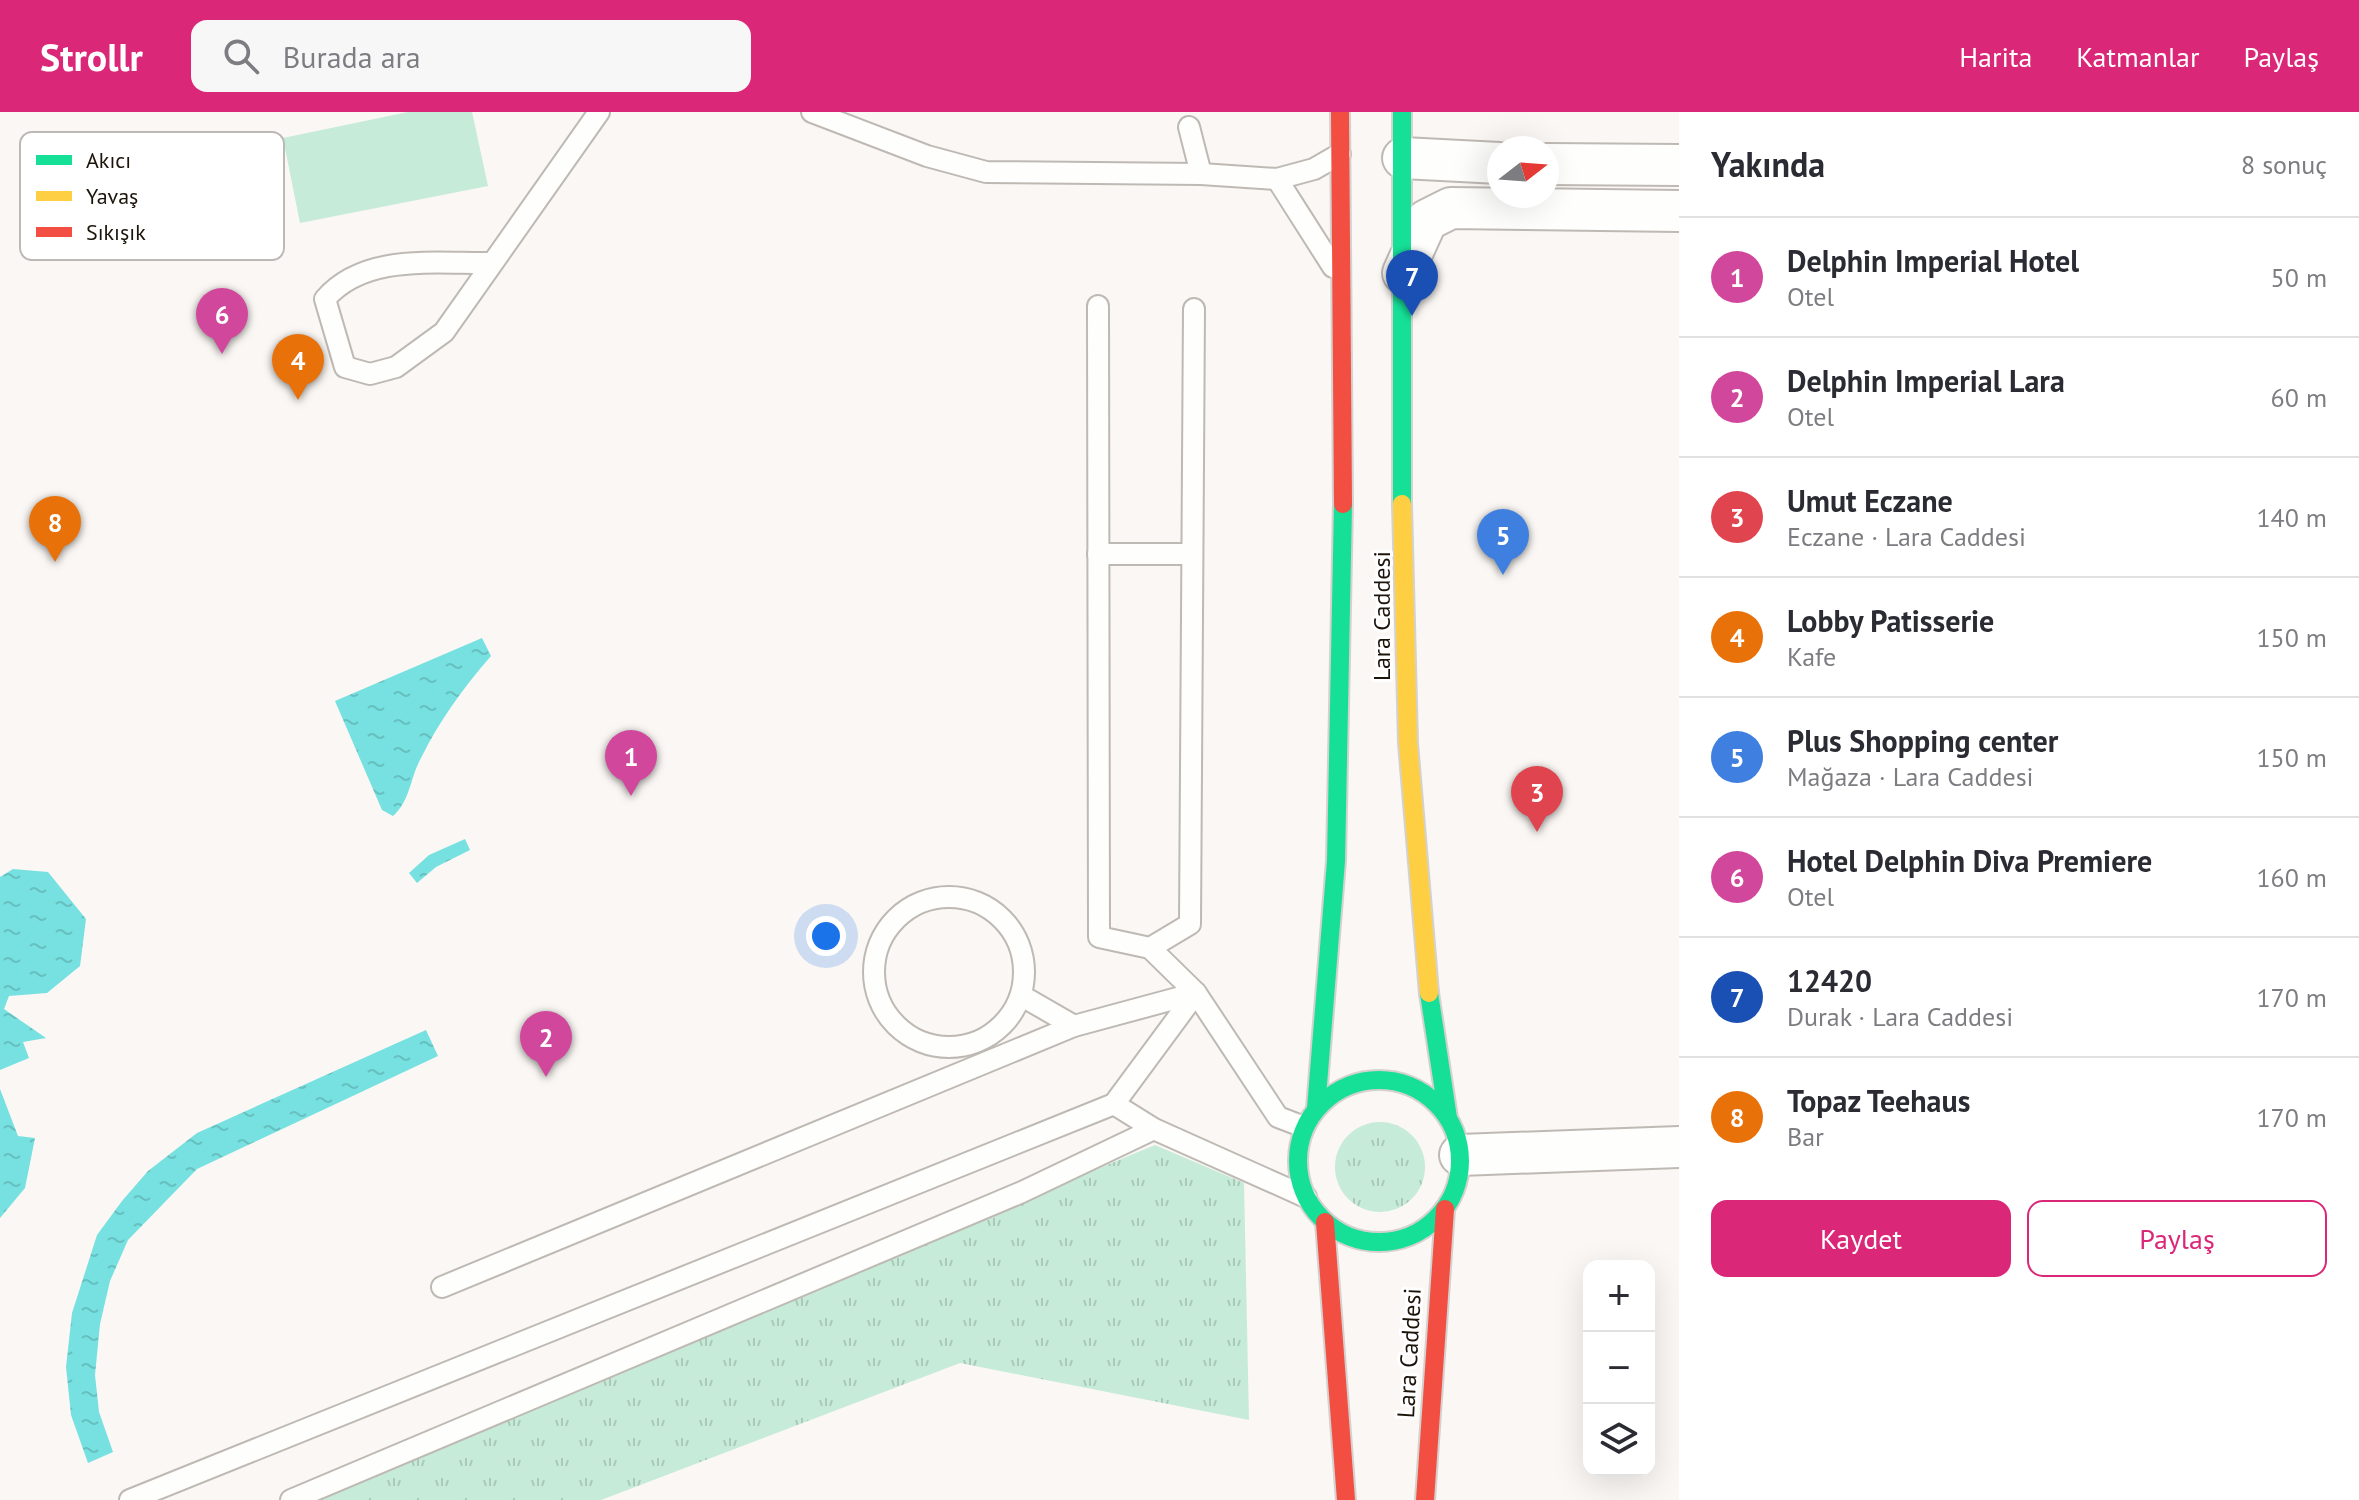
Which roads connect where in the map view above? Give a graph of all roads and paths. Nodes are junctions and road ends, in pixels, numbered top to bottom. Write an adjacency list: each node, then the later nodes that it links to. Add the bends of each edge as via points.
1 (599, 112): 14 (lane)
2 (812, 112): 11 (lane, via 927,156 986,172)
3 (1340, 112): 6 (main road, Lara Caddesi)
4 (1402, 112): 7 (main road, Lara Caddesi)
5 (1189, 127): 11 (lane)
6 (1341, 154): 12 (lane, via 1314,169); 16 (main road, Lara Caddesi)
7 (1403, 158): 8 (street); 15 (main road, Lara Caddesi)
8 (1487, 162)
9 (1559, 164): 10 (street)
10 (1679, 165)
11 (1201, 174): 12 (lane)
12 (1277, 179): 16 (lane)
13 (1679, 211): 15 (street, via 1451,208 1427,220)
14 (491, 263): 14 (lane, via 367,269 340,281 325,299 345,367 370,374 396,367 444,332)
15 (1403, 273): 27 (main road, Lara Caddesi, via 1409,792 1432,1031)
16 (1341, 281): 26 (main road, Lara Caddesi, via 1337,790)
17 (1098, 306): 19 (lane)
18 (1194, 309): 20 (lane)
19 (1098, 554): 20 (lane); 21 (lane, via 1099,937)
20 (1190, 554): 21 (lane, via 1190,924)
21 (1150, 948): 22 (lane)
22 (1196, 993): 24 (lane); 25 (lane); 28 (lane, via 1278,1117)
23 (1022, 996): 23 (lane, via 1023,953 1001,916 963,897 920,902 887,929 873,970 884,1011 916,1041 958,1049 997,1032); 24 (lane)
24 (1074, 1026): 35 (lane)
25 (1114, 1104): 29 (lane); 36 (lane)
26 (1316, 1109): 27 (main road, Lara Caddesi, via 1352,1083 1373,1079 1416,1088); 28 (main road, Lara Caddesi)
27 (1448, 1118): 31 (main road, Lara Caddesi)
28 (1304, 1127): 32 (main road, Lara Caddesi, via 1297,1162)
29 (1154, 1129): 32 (lane); 37 (lane, via 1022,1192)
30 (1679, 1147): 31 (street)
31 (1460, 1155): 33 (main road, Lara Caddesi, via 1459,1174)
32 (1306, 1197): 34 (main road, Lara Caddesi)
33 (1445, 1209): 34 (main road, Lara Caddesi, via 1410,1236 1388,1242 1344,1235); 39 (main road, Lara Caddesi)
34 (1325, 1222): 38 (main road)
35 (442, 1287)
36 (130, 1500)
37 (291, 1500)
38 (1346, 1500)
39 (1425, 1500)

